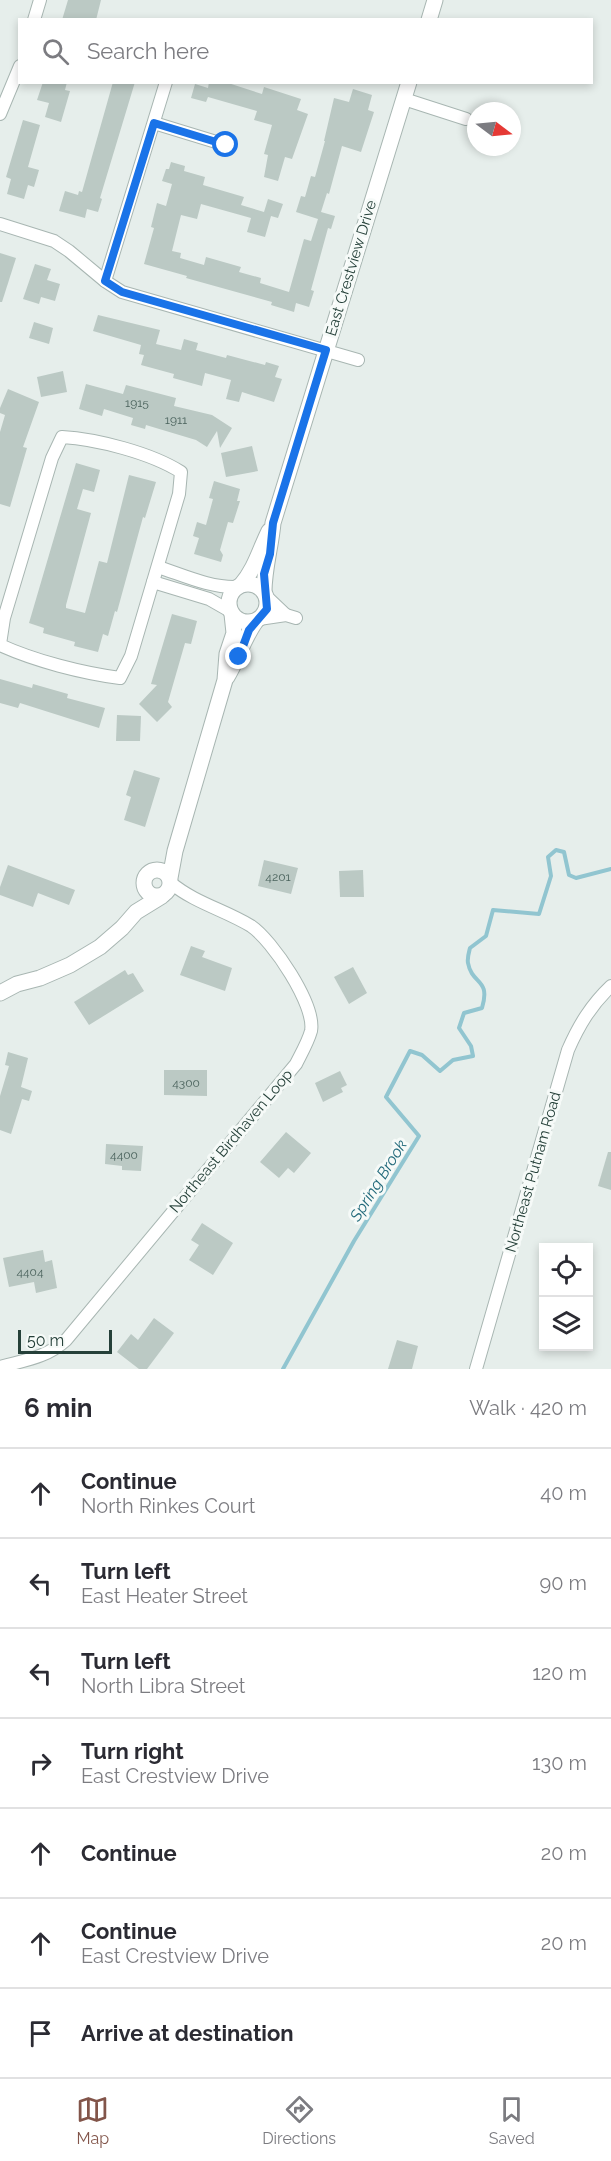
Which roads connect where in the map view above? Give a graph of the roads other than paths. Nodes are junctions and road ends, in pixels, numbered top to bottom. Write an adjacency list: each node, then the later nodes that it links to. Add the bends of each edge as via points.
1 (40, 0): 3 (street)
2 (435, 0): 4 (street)
3 (35, 18)
4 (430, 18)
5 (18, 71): 9 (street)
6 (165, 84): 11 (street)
7 (408, 84): 8 (street, East Crestview Drive)
8 (404, 99): 10 (street); 15 (street, East Crestview Drive)
9 (0, 114)
10 (466, 119)
11 (154, 123): 12 (street); 14 (street)
12 (226, 145)
13 (0, 224): 14 (street, via 54,241)
14 (105, 281): 15 (street, via 122,292)
15 (326, 350): 16 (street); 17 (street, East Crestview Drive)
16 (358, 360)
17 (273, 523): 20 (street, East Crestview Drive, via 252,571); 21 (street, East Crestview Drive, via 264,574)
18 (158, 567): 19 (street); 20 (street, via 213,585); 24 (street, via 179,494 181,472 164,461 83,438 62,437 52,458 4,618)
19 (153, 582): 22 (street, via 209,599); 24 (street, via 131,656 120,678 28,656)
20 (239, 586): 21 (street, via 254,584); 22 (street, via 230,598)
21 (265, 594): 23 (street, via 267,609); 23 (street, via 291,616)
22 (231, 612): 23 (street, via 243,622); 25 (street, via 234,633)
23 (258, 620): 25 (street)
24 (0, 644)
25 (225, 680): 26 (street)
26 (175, 851): 27 (street); 29 (street)
27 (157, 869): 28 (street, via 146,875); 29 (street, via 165,872)
28 (145, 887): 29 (street, via 153,896); 30 (street)
29 (167, 888): 30 (street); 35 (street, Northeast Birdhaven Loop, via 254,928 303,994 310,1011 311,1030 296,1064 66,1340 42,1356)
30 (136, 912): 32 (street, via 100,947 70,965)
31 (0, 982): 32 (street)
32 (17, 984): 34 (street)
33 (611, 986): 36 (street, Northeast Putnam Road, via 582,1020 568,1050)
34 (0, 993)
35 (0, 1366)
36 (476, 1369)

